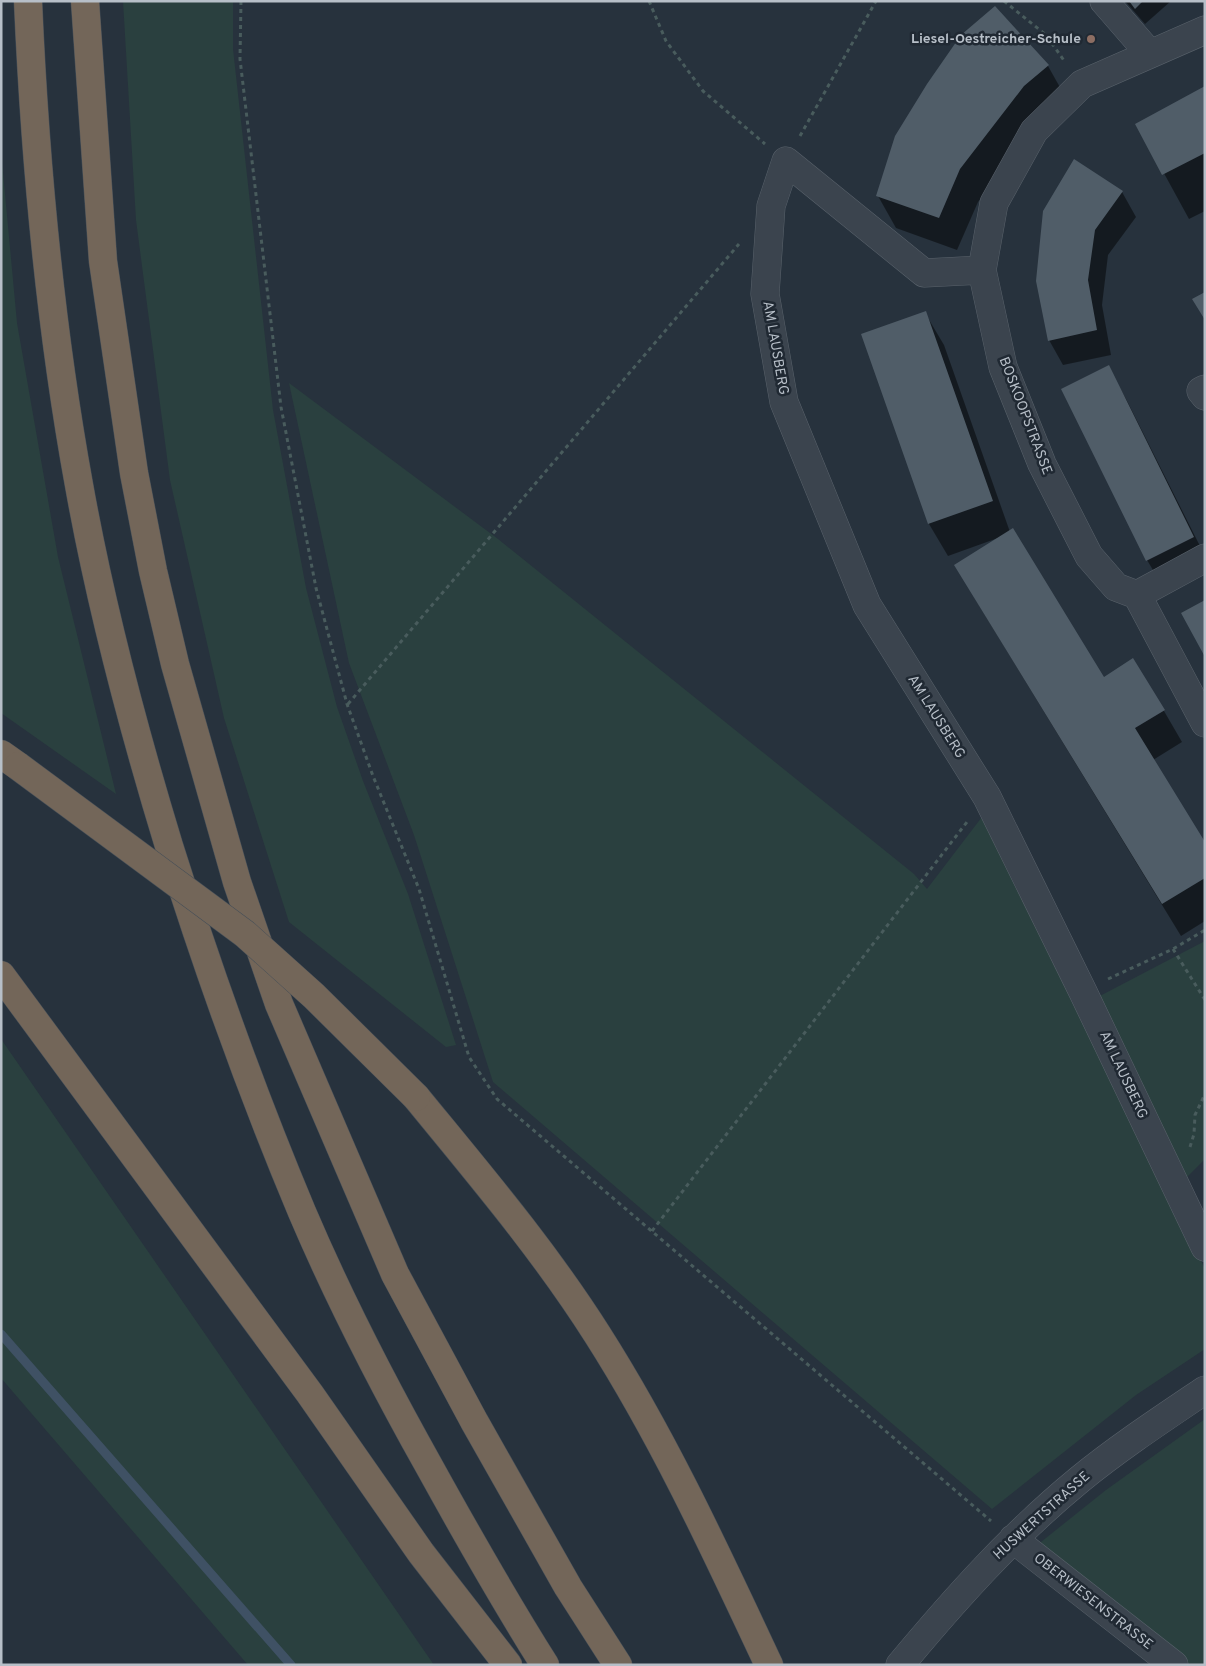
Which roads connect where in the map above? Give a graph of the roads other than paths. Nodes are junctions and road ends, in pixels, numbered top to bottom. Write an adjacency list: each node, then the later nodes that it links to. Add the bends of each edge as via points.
1 (28, 1): 18 (highway, via 48,278 79,486 120,677 191,917 293,1188 354,1323 457,1518)
2 (85, 1): 19 (highway, via 102,261 134,473 175,664 237,882 279,1004 395,1274 554,1562)
3 (1104, 1): 5 (street)
4 (1205, 30): 5 (street, BOSKOOPSTRASSE)
5 (1150, 54): 6 (street, BOSKOOPSTRASSE, via 1082,84 1034,131 994,203)
6 (982, 270): 10 (street, BOSKOOPSTRASSE, via 1003,367 1042,464 1088,556 1116,587); 14 (street, AM LAUSBERG, via 924,273 786,161 771,206 765,294 784,402 866,605 986,797)
7 (1205, 388): 8 (street, via 1202,391)
8 (1205, 396)
9 (1205, 558): 10 (street)
10 (1137, 595): 11 (street)
11 (1204, 721)
12 (10, 760): 20 (highway, bridge, via 245,934 314,996 416,1097 515,1217 597,1334 647,1418 699,1516)
13 (1, 974): 17 (highway, via 310,1394 421,1552)
14 (1205, 1247)
15 (1205, 1390): 16 (street, HUSWERTSTRASSE, via 1078,1480)
16 (1013, 1539): 21 (street, HUSWERTSTRASSE); 22 (street, OBERWIESENSTRASSE)
17 (508, 1665)
18 (545, 1665)
19 (618, 1665)
20 (769, 1665)
21 (900, 1665)
22 (1174, 1665)

